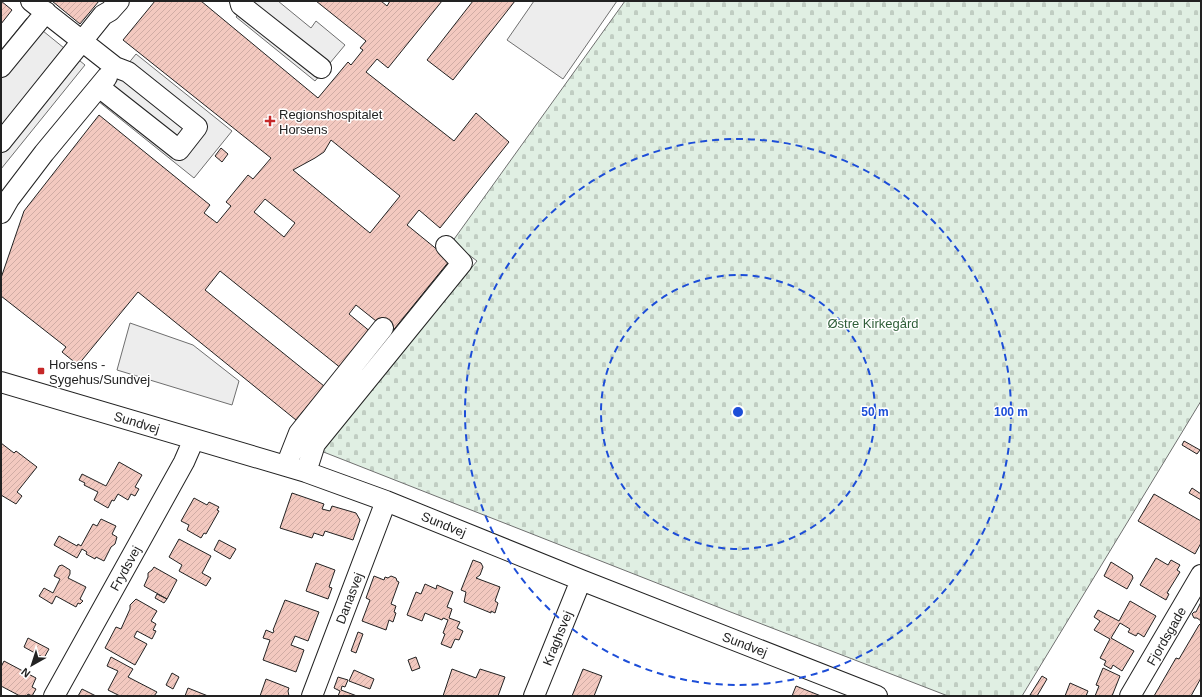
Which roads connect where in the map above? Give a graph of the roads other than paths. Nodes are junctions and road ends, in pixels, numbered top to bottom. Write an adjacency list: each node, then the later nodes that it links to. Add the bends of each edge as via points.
1 (119, 1): 4 (street)
2 (240, 1): 7 (street, via 241,5)
3 (38, 7): 4 (street); 5 (street)
4 (81, 41): 6 (street); 9 (street)
5 (1, 67)
6 (114, 67): 8 (street); 8 (street, via 128,72 197,127 179,150)
7 (322, 68)
8 (99, 87): 10 (street, via 44,153)
9 (1, 142)
10 (1, 213)
11 (446, 246): 16 (street, via 462,263 315,444)
12 (383, 328): 15 (street, via 298,433)
13 (1, 382): 14 (street, Sundvej)
14 (194, 439): 15 (street, Sundvej); 21 (street, Frydsvej, via 184,462)
15 (286, 466): 16 (street, Sundvej)
16 (306, 472): 17 (street, Sundvej)
17 (386, 501): 19 (street, Sundvej); 22 (street, Danasvej)
18 (1201, 575): 24 (street, Fjordsgade)
19 (581, 580): 20 (street, Sundvej); 23 (street, Kraghsvej)
20 (872, 695)
21 (54, 696)
22 (312, 696)
23 (534, 696)
24 (1130, 696)

